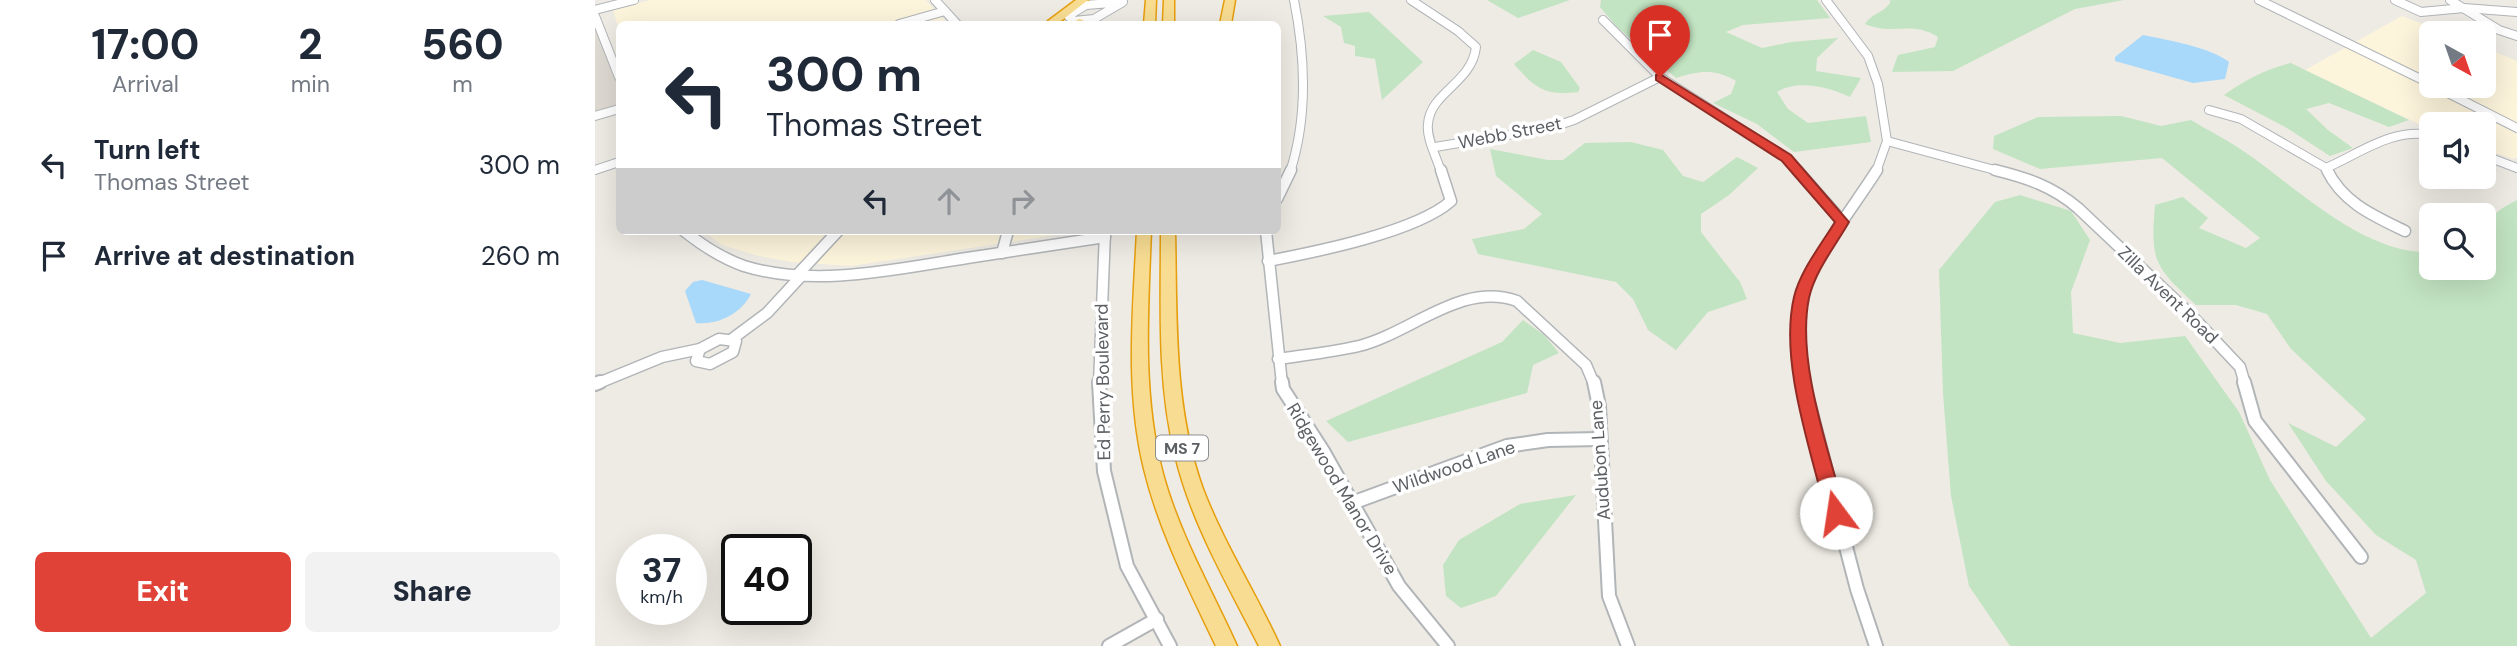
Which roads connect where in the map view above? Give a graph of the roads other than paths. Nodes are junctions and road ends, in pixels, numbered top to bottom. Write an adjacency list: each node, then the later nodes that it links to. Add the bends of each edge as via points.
1 (633, 0): 15 (street)
2 (935, 0): 16 (street)
3 (1169, 0): 25 (highway)
4 (1230, 0): 26 (highway)
5 (1294, 0): 46 (street, via 1303,84 1289,180)
6 (1411, 0): 38 (street, via 1476,47 1469,72 1427,114)
7 (1826, 0): 37 (street, via 1868,56 1878,84)
8 (2259, 0): 30 (street)
9 (2395, 0): 14 (street, via 2421,12)
10 (2450, 0): 14 (street)
11 (1125, 1): 12 (street); 19 (street, via 1101,17)
12 (1084, 2): 19 (street); 23 (highway)
13 (1151, 3): 24 (highway)
14 (2464, 8): 17 (street); 27 (street)
15 (595, 10)
16 (945, 11): 21 (street); 22 (street)
17 (2517, 12)
18 (595, 16): 28 (street)
19 (1075, 20)
20 (1603, 20): 29 (street)
21 (910, 21)
22 (954, 21)
23 (1056, 21)
24 (1150, 21)
25 (1169, 21)
26 (1226, 21)
27 (2517, 36)
28 (616, 69)
29 (1660, 77): 38 (street, Webb Street, via 1550,128); 47 (street, via 1787,158)
30 (2419, 79)
31 (2458, 98): 35 (street)
32 (616, 110): 34 (street)
33 (2209, 110): 41 (street, via 2241,119)
34 (595, 116)
35 (2517, 128)
36 (2419, 133): 41 (street, via 2405,131)
37 (1887, 141): 47 (street, via 1878,167); 67 (street, Zilla Avent Road, via 2037,181 2078,208 2240,367 2255,421)
38 (1435, 147): 59 (street, via 1451,201 1425,216 1335,249)
39 (2496, 160): 42 (street)
40 (616, 163): 43 (street)
41 (2326, 168): 48 (street, via 2334,186 2348,200)
42 (2517, 168)
43 (595, 170)
44 (616, 170): 45 (street)
45 (595, 177)
46 (1281, 193)
47 (1842, 222): 75 (street, via 1799,303 1797,334 1817,441)
48 (2405, 231)
49 (688, 235): 60 (street, via 729,260)
50 (835, 235): 60 (street)
51 (842, 235): 60 (street)
52 (1007, 235): 58 (street)
53 (1100, 235): 58 (street)
54 (1105, 235): 68 (street, Ed Perry Boulevard, via 1099,388 1104,471 1127,566)
55 (1144, 235): 71 (highway, MS 7, via 1141,363 1153,468 1172,529)
56 (1168, 235): 72 (highway, MS 7, via 1170,380 1178,432 1192,484)
57 (1266, 235): 59 (street, Ridgewood Manor Drive)
58 (1002, 253): 60 (street, via 873,272)
59 (1268, 261): 63 (street, Ridgewood Manor Drive)
60 (804, 274): 61 (street, via 775,306)
61 (732, 339): 62 (street, via 719,339); 62 (street, via 736,348 717,362 696,361)
62 (700, 349): 64 (street, via 662,356)
63 (1278, 359): 65 (street, Audubon Lane, via 1358,346 1466,299 1503,296 1517,302 1586,365 1599,405); 66 (street, Ridgewood Manor Drive, via 1283,389)
64 (595, 384)
65 (1600, 439): 66 (street, Wildwood Lane, via 1507,446); 74 (street, Audubon Lane, via 1609,596)
66 (1352, 503): 73 (street, Ridgewood Manor Drive, via 1393,576)
67 (2361, 557)
68 (1157, 620): 69 (street); 70 (street, Ed Perry Boulevard)
69 (1109, 646)
70 (1170, 646)
71 (1227, 646)
72 (1270, 646)
73 (1448, 646)
74 (1629, 646)
75 (1876, 646)

